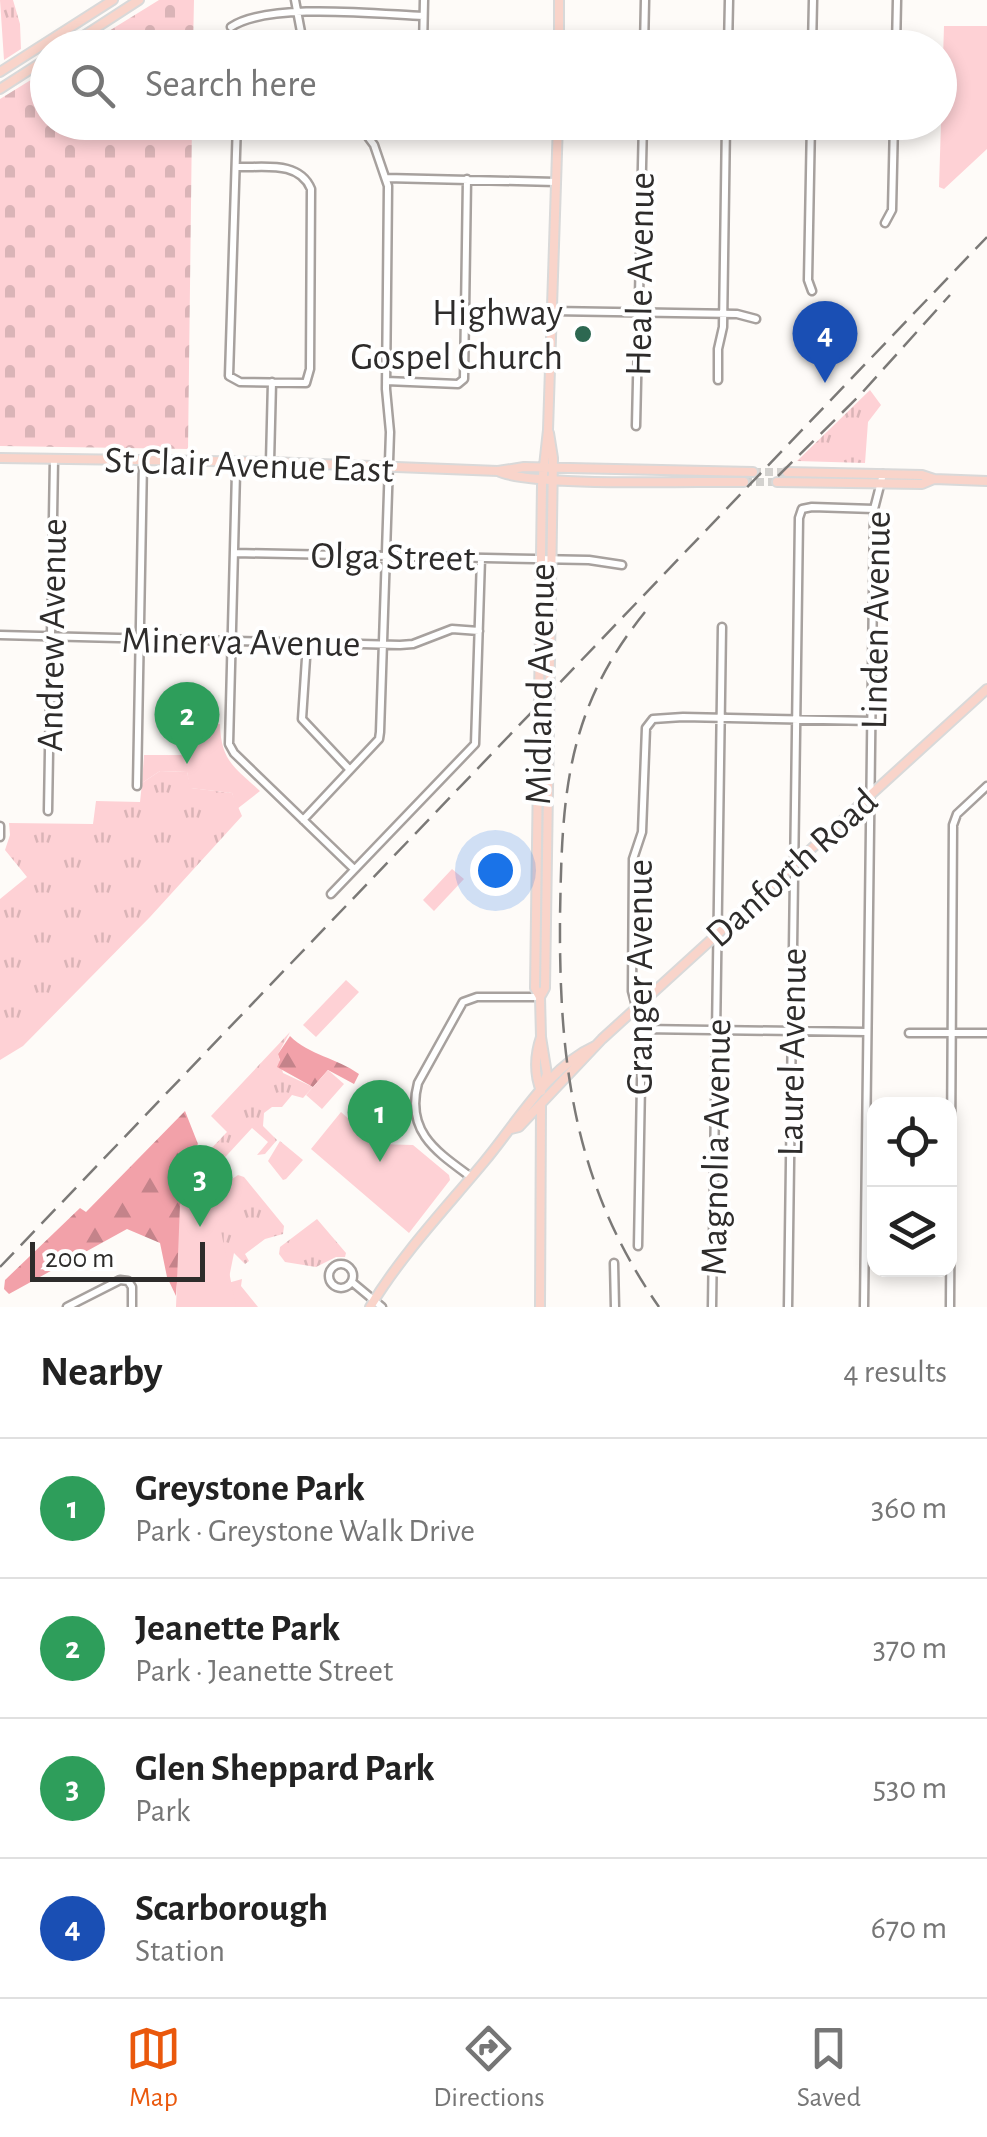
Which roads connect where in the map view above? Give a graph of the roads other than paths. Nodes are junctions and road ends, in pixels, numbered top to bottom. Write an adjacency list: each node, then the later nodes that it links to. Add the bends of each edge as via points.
1 (112, 0): 13 (main road)
2 (138, 0): 14 (main road)
3 (295, 0): 10 (street)
4 (424, 0): 11 (street)
5 (559, 0): 17 (main road)
6 (645, 0): 18 (street)
7 (729, 0): 19 (street)
8 (813, 0): 20 (street)
9 (896, 0): 21 (street)
10 (297, 13): 11 (street); 12 (street); 15 (street)
11 (423, 16): 16 (street)
12 (231, 27)
13 (65, 30)
14 (92, 30)
15 (300, 30)
16 (423, 30)
17 (559, 30)
18 (644, 30)
19 (728, 30)
20 (812, 30)
21 (896, 30)
22 (30, 53): 24 (main road)
23 (30, 70): 25 (main road)
24 (0, 72)
25 (0, 89)
26 (237, 140): 33 (street)
27 (370, 140): 34 (street)
28 (557, 140): 36 (main road, Midland Avenue)
29 (642, 140): 40 (street, Heale Avenue)
30 (726, 140): 41 (street)
31 (810, 140): 38 (street)
32 (894, 140): 37 (street, via 892,210)
33 (237, 167): 45 (street, via 229,376); 45 (street, via 298,172 312,196 309,380)
34 (386, 178): 35 (street); 44 (street)
35 (467, 179): 36 (street); 44 (street, via 464,379)
36 (556, 182): 39 (main road, Midland Avenue)
37 (885, 224)
38 (812, 291)
39 (552, 312): 40 (street); 52 (main road, Midland Avenue)
40 (638, 313): 41 (street); 46 (street, Heale Avenue)
41 (723, 314): 42 (street); 43 (street)
42 (756, 319)
43 (718, 380)
44 (386, 381): 53 (street)
45 (272, 382): 51 (street)
46 (636, 426)
47 (0, 458): 48 (main road, St Clair Avenue East)
48 (54, 459): 49 (main road, St Clair Avenue East); 71 (street, Andrew Avenue)
49 (143, 461): 50 (main road, St Clair Avenue East); 72 (street)
50 (239, 462): 51 (main road, St Clair Avenue East); 63 (street)
51 (270, 462): 53 (main road, St Clair Avenue East)
52 (547, 467): 54 (main road, St Clair Avenue East); 55 (main road, St Clair Avenue East); 58 (main road, Midland Avenue)
53 (388, 468): 54 (main road, St Clair Avenue East); 64 (street)
54 (498, 471): 58 (main road, St Clair Avenue East)
55 (753, 472)
56 (787, 472): 57 (main road)
57 (882, 478): 59 (main road); 61 (main road); 62 (street, Linden Avenue)
58 (547, 479): 60 (main road, St Clair Avenue East); 66 (main road, Midland Avenue)
59 (987, 480)
60 (744, 482)
61 (777, 482)
62 (874, 509): 78 (street, Laurel Avenue, via 800,511); 79 (street, Linden Avenue)
63 (236, 553): 64 (street, Olga Street); 73 (street)
64 (385, 556): 65 (street, Olga Street); 75 (street)
65 (481, 558): 66 (street, Olga Street); 69 (street)
66 (545, 560): 67 (street, Olga Street); 92 (main road, Midland Avenue, via 546,988)
67 (622, 566)
68 (722, 627): 77 (street, Magnolia Avenue)
69 (479, 630): 75 (street, Minerva Avenue); 89 (street, via 475,744)
70 (0, 635): 71 (street, Minerva Avenue)
71 (51, 637): 72 (street, Minerva Avenue); 84 (street, Andrew Avenue)
72 (141, 639): 73 (street, Minerva Avenue); 81 (street)
73 (233, 641): 74 (street, Minerva Avenue); 85 (street, via 230,747)
74 (307, 643): 75 (street, Minerva Avenue); 80 (street, via 302,719)
75 (383, 645): 80 (street, via 379,740)
76 (987, 688): 83 (main road, Danforth Road)
77 (720, 719): 78 (street, Granger Avenue); 91 (street, Magnolia Avenue); 93 (street, Granger Avenue, via 660,718 646,728 643,825 632,859)
78 (796, 720): 79 (street, Granger Avenue); 88 (street, Laurel Avenue)
79 (872, 721): 83 (street, Linden Avenue)
80 (350, 770): 85 (street)
81 (138, 786)
82 (987, 786): 99 (street, via 954,825)
83 (871, 794): 88 (main road, Danforth Road); 97 (street, Linden Avenue)
84 (48, 811)
85 (303, 820): 89 (street)
86 (0, 826): 87 (street)
87 (0, 837)
88 (794, 864): 91 (main road, Danforth Road); 96 (street, Laurel Avenue)
89 (354, 869): 90 (street)
90 (331, 894)
91 (718, 934): 93 (main road, Danforth Road); 95 (street, Magnolia Avenue)
92 (540, 997): 102 (main road, Midland Avenue, via 547,1074); 106 (street, via 465,1000 418,1083 422,1136)
93 (637, 1007): 94 (street, Granger Avenue); 101 (main road, Danforth Road)
94 (642, 1029): 95 (street); 107 (street, Granger Avenue)
95 (716, 1029): 96 (street); 115 (street, Magnolia Avenue)
96 (792, 1030): 97 (street); 116 (street, Laurel Avenue)
97 (867, 1032): 117 (street, Linden Avenue)
98 (909, 1033): 99 (street)
99 (953, 1033): 100 (street); 118 (street)
100 (987, 1034)
101 (595, 1046): 102 (main road, Danforth Road); 103 (main road, Danforth Road)
102 (541, 1090): 103 (main road, Midland Avenue); 104 (main road, Danforth Road)
103 (541, 1104): 104 (main road, Danforth Road); 105 (main road, Midland Avenue)
104 (515, 1128): 105 (main road); 106 (main road, Danforth Road)
105 (541, 1134): 113 (main road, Midland Avenue)
106 (472, 1177): 110 (main road, Danforth Road)
107 (638, 1246)
108 (614, 1263): 114 (street)
109 (352, 1282): 109 (street, via 346,1264 331,1268 334,1286); 110 (street)
110 (376, 1305)
111 (67, 1307): 112 (street, via 120,1280 132,1287)
112 (132, 1307)
113 (540, 1307)
114 (615, 1307)
115 (712, 1307)
116 (788, 1307)
117 (864, 1307)
118 (950, 1307)

